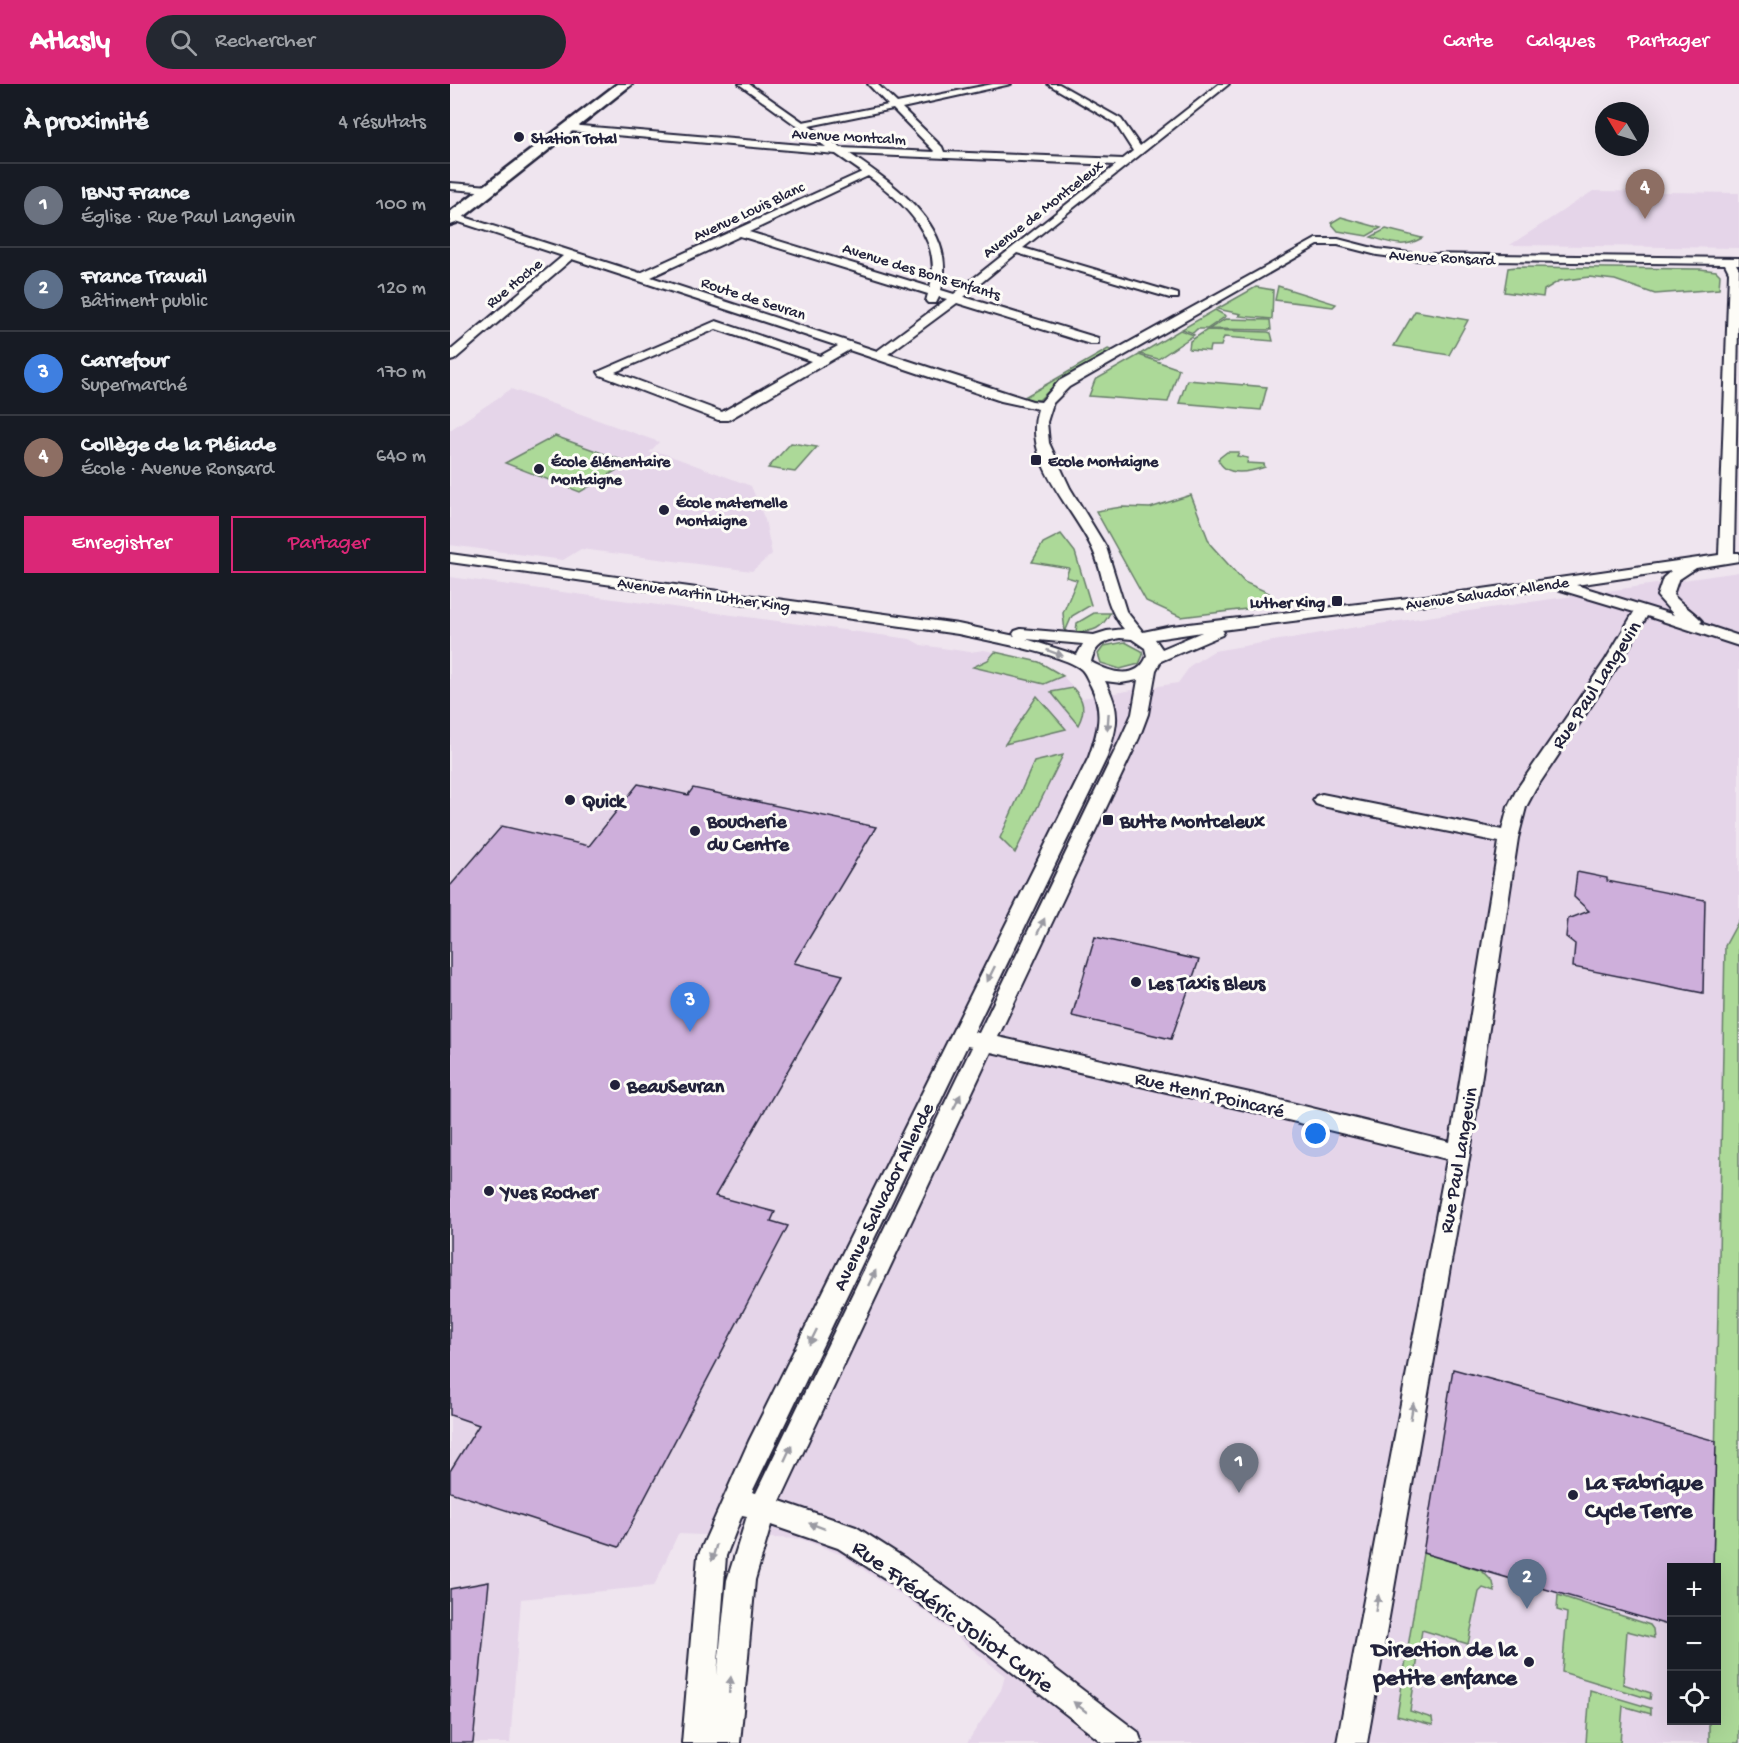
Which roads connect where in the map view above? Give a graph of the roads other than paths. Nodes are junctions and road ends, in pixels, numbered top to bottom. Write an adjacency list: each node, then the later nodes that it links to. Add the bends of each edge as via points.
1 (625, 84): 9 (main road)
2 (743, 84): 8 (street)
3 (872, 84): 7 (street)
4 (1007, 84): 7 (street)
5 (1052, 84): 10 (street, via 1111,117)
6 (1225, 84): 10 (street, Avenue de Montceleux)
7 (894, 106): 8 (street); 12 (street, via 939,148)
8 (801, 125): 11 (street)
9 (569, 128): 11 (street, Avenue Montcalm); 16 (main road)
10 (1142, 150): 13 (street, Avenue de Montceleux)
11 (838, 151): 12 (street, Avenue Montcalm); 14 (street)
12 (940, 155): 13 (street, Avenue Montcalm)
13 (1128, 162): 19 (street, Avenue de Montceleux)
14 (870, 172): 18 (street, Avenue Louis Blanc); 23 (street, via 907,202 924,223 936,246)
15 (450, 186): 16 (street)
16 (490, 189): 17 (main road)
17 (452, 218): 20 (street, Route de Sevran)
18 (740, 232): 22 (street, Avenue Louis Blanc); 23 (street, Avenue des Bons Enfants)
19 (1014, 249): 24 (street); 25 (street, Avenue de Montceleux)
20 (569, 256): 22 (street, Route de Sevran); 33 (street, Rue Hoche)
21 (1734, 261): 27 (street, Avenue Ronsard); 35 (street, Avenue Ronsard, via 1417,257 1338,242 1316,242 1064,384)
22 (639, 278): 26 (street, Route de Sevran)
23 (937, 291): 25 (street, Avenue des Bons Enfants); 28 (street)
24 (1174, 296)
25 (956, 298): 28 (street, Avenue de Montceleux); 30 (street, Avenue des Bons Enfants)
26 (740, 309): 29 (street); 31 (street, Route de Sevran)
27 (1736, 316): 36 (street, Avenue Ronsard)
28 (922, 322): 32 (street, Avenue de Montceleux)
29 (716, 325): 34 (street); 34 (street, via 604,372 723,417)
30 (1094, 340)
31 (847, 346): 32 (street, Route de Sevran); 34 (street)
32 (878, 356): 35 (street, Route de Sevran, via 1006,398)
33 (450, 357)
34 (822, 361)
35 (1045, 406): 41 (street, via 1042,435 1047,459 1068,501 1099,547)
36 (1734, 472): 38 (street, Avenue Ronsard)
37 (450, 558): 44 (street, Avenue Martin Luther King)
38 (1732, 559): 39 (street, Avenue Salvador Allende)
39 (1692, 564): 40 (street, Avenue Salvador Allende); 45 (street, via 1671,578 1665,597 1680,612)
40 (1546, 583): 42 (street, via 1590,592); 43 (street, Avenue Salvador Allende)
41 (1116, 601): 46 (street, via 1122,617); 47 (street, via 1114,619)
42 (1644, 610): 45 (street); 52 (street, Rue Paul Langevin, via 1614,661 1526,789)
43 (1235, 624): 46 (street, Avenue Salvador Allende); 49 (street, Avenue Salvador Allende)
44 (958, 629): 47 (street, Avenue Martin Luther King); 50 (street, Avenue Martin Luther King, one-way to 50, via 1028,644)
45 (1714, 633): 48 (street)
46 (1140, 636): 47 (street); 49 (street, via 1154,648)
47 (1100, 638): 50 (street, via 1083,656)
48 (1739, 641)
49 (1151, 664): 50 (street, via 1130,677 1115,678 1096,674); 54 (street, Avenue Salvador Allende, one-way to 49, via 1130,738 1140,714)
50 (1086, 666): 53 (street, Avenue Salvador Allende, one-way to 53, via 1108,704 1110,723 1098,757)
51 (1322, 800): 52 (street)
52 (1509, 838): 55 (street, Rue Paul Langevin)
53 (960, 1036): 54 (street, Rue Henri Poincaré); 56 (street, Avenue Salvador Allende, one-way to 56)
54 (986, 1042): 55 (street, Rue Henri Poincaré); 57 (street, Avenue Salvador Allende, one-way to 54)
55 (1459, 1152): 61 (street, Rue Paul Langevin, one-way to 55)
56 (735, 1498): 57 (street, Rue Frédéric Joliot Curie); 58 (street, Avenue Salvador Allende, one-way to 58, via 712,1557)
57 (763, 1507): 59 (street, Avenue Salvador Allende, one-way to 57, via 741,1580); 60 (street, Rue Frédéric Joliot Curie, one-way to 57, via 896,1569 846,1537)
58 (697, 1743)
59 (725, 1743)
60 (1127, 1743)
61 (1352, 1743)

